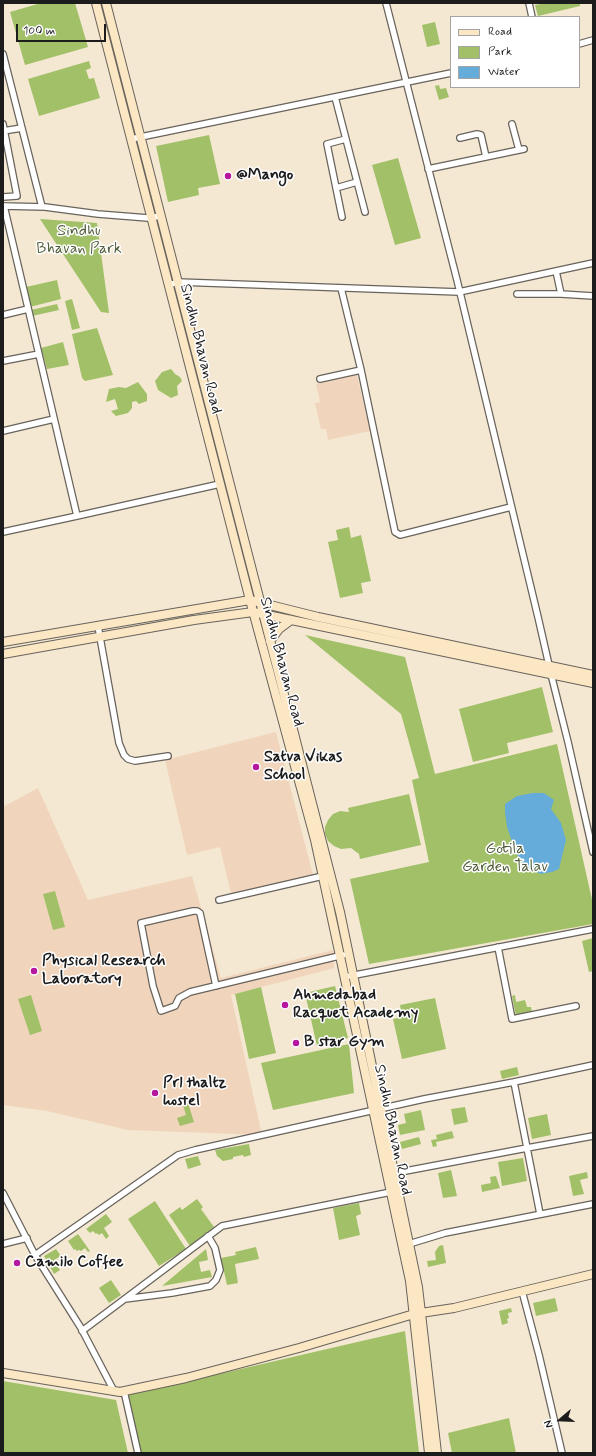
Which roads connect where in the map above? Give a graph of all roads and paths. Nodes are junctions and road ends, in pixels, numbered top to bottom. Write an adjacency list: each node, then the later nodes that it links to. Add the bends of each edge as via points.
1 (96, 3): 18 (main road, Sindhu Bhavan Road)
2 (106, 3): 16 (main road, Sindhu Bhavan Road)
3 (386, 3): 10 (street)
4 (529, 3): 5 (street)
5 (532, 16)
6 (593, 40): 7 (street)
7 (580, 44)
8 (3, 54): 14 (street)
9 (450, 73): 10 (street)
10 (407, 83): 11 (street); 21 (street)
11 (335, 97): 16 (street); 19 (street)
12 (3, 124): 15 (street)
13 (512, 124): 20 (street, via 521,150)
14 (22, 128): 15 (street); 26 (street)
15 (4, 131): 24 (street, via 18,196)
16 (140, 136): 18 (street); 28 (main road, Sindhu Bhavan Road)
17 (460, 138): 20 (street, via 481,135)
18 (131, 139): 30 (main road, Sindhu Bhavan Road)
19 (346, 139): 22 (street); 23 (street, via 327,144)
20 (486, 157): 21 (street)
21 (428, 169): 36 (street)
22 (357, 182): 23 (street); 27 (street)
23 (336, 188): 29 (street)
24 (3, 196)
25 (4, 206): 26 (street); 40 (street)
26 (42, 207): 30 (street)
27 (365, 212)
28 (161, 216): 30 (street); 33 (main road, Sindhu Bhavan Road)
29 (342, 217)
30 (151, 218): 34 (main road, Sindhu Bhavan Road)
31 (593, 263): 32 (street)
32 (556, 271): 36 (street); 38 (street)
33 (178, 282): 34 (street); 35 (street); 53 (main road, Sindhu Bhavan Road)
34 (169, 285): 48 (main road, Sindhu Bhavan Road)
35 (340, 288): 36 (street); 44 (street)
36 (459, 292): 49 (street)
37 (517, 294): 38 (street)
38 (561, 294): 39 (street)
39 (593, 296)
40 (28, 309): 41 (street); 42 (street)
41 (3, 315)
42 (39, 354): 43 (street); 46 (street)
43 (3, 361)
44 (361, 370): 45 (street); 49 (street, via 395,532 400,535)
45 (320, 379)
46 (54, 419): 47 (street); 50 (street)
47 (3, 431)
48 (220, 484): 50 (street); 52 (main road, Sindhu Bhavan Road)
49 (512, 507): 62 (street)
50 (77, 516): 51 (street)
51 (3, 532)
52 (250, 600): 53 (main road); 54 (main road, Sindhu Bhavan Road); 57 (main road)
53 (260, 603): 55 (main road, Sindhu Bhavan Road); 62 (main road)
54 (253, 612): 55 (main road); 58 (main road); 67 (main road, Sindhu Bhavan Road)
55 (263, 613): 56 (main road); 59 (main road, Sindhu Bhavan Road)
56 (291, 620): 59 (main road, via 279,629); 62 (main road)
57 (98, 626): 58 (street); 60 (main road)
58 (100, 636): 61 (main road); 65 (street, via 119,742 124,755 135,760)
59 (270, 641): 71 (main road, Sindhu Bhavan Road, via 338,906)
60 (3, 642)
61 (3, 654)
62 (550, 670): 63 (main road); 64 (main road); 66 (street)
63 (593, 675)
64 (593, 683)
65 (168, 756)
66 (593, 852)
67 (323, 876): 68 (street); 71 (main road, Sindhu Bhavan Road)
68 (219, 900)
69 (593, 929): 70 (street)
70 (498, 947): 72 (street); 74 (street, via 512,1019)
71 (344, 955): 72 (main road, Sindhu Bhavan Road); 73 (street)
72 (349, 976): 77 (main road, Sindhu Bhavan Road)
73 (216, 986): 73 (street, via 200,913 193,911 141,923 153,986 161,1011 175,1006 179,998 190,992)
74 (576, 1006)
75 (593, 1065): 76 (street)
76 (514, 1082): 77 (street); 79 (street)
77 (377, 1110): 80 (main road, Sindhu Bhavan Road); 81 (main road, Sindhu Bhavan Road); 89 (street, via 178,1155)
78 (593, 1136): 79 (street)
79 (527, 1148): 80 (street); 84 (street)
80 (395, 1173): 88 (main road, Sindhu Bhavan Road)
81 (391, 1192): 85 (street, via 222,1226); 93 (main road, Sindhu Bhavan Road)
82 (3, 1193): 86 (street)
83 (593, 1204): 84 (street)
84 (540, 1214): 88 (street, via 445,1233)
85 (208, 1236): 92 (street); 92 (street, via 215,1248 220,1270 210,1286)
86 (27, 1238): 87 (street); 89 (street)
87 (3, 1244)
88 (409, 1244): 93 (main road, Sindhu Bhavan Road, via 418,1286)
89 (36, 1255): 94 (street)
90 (593, 1274): 91 (main road)
91 (522, 1291): 93 (main road, via 454,1308); 101 (street)
92 (125, 1299): 94 (street)
93 (417, 1314): 97 (main road, via 186,1378); 99 (main road, Sindhu Bhavan Road); 100 (main road, Sindhu Bhavan Road)
94 (82, 1331): 96 (street)
95 (3, 1373): 96 (main road)
96 (114, 1391): 97 (main road)
97 (124, 1391): 98 (street)
98 (138, 1453)
99 (429, 1453)
100 (437, 1453)
101 (562, 1453)

